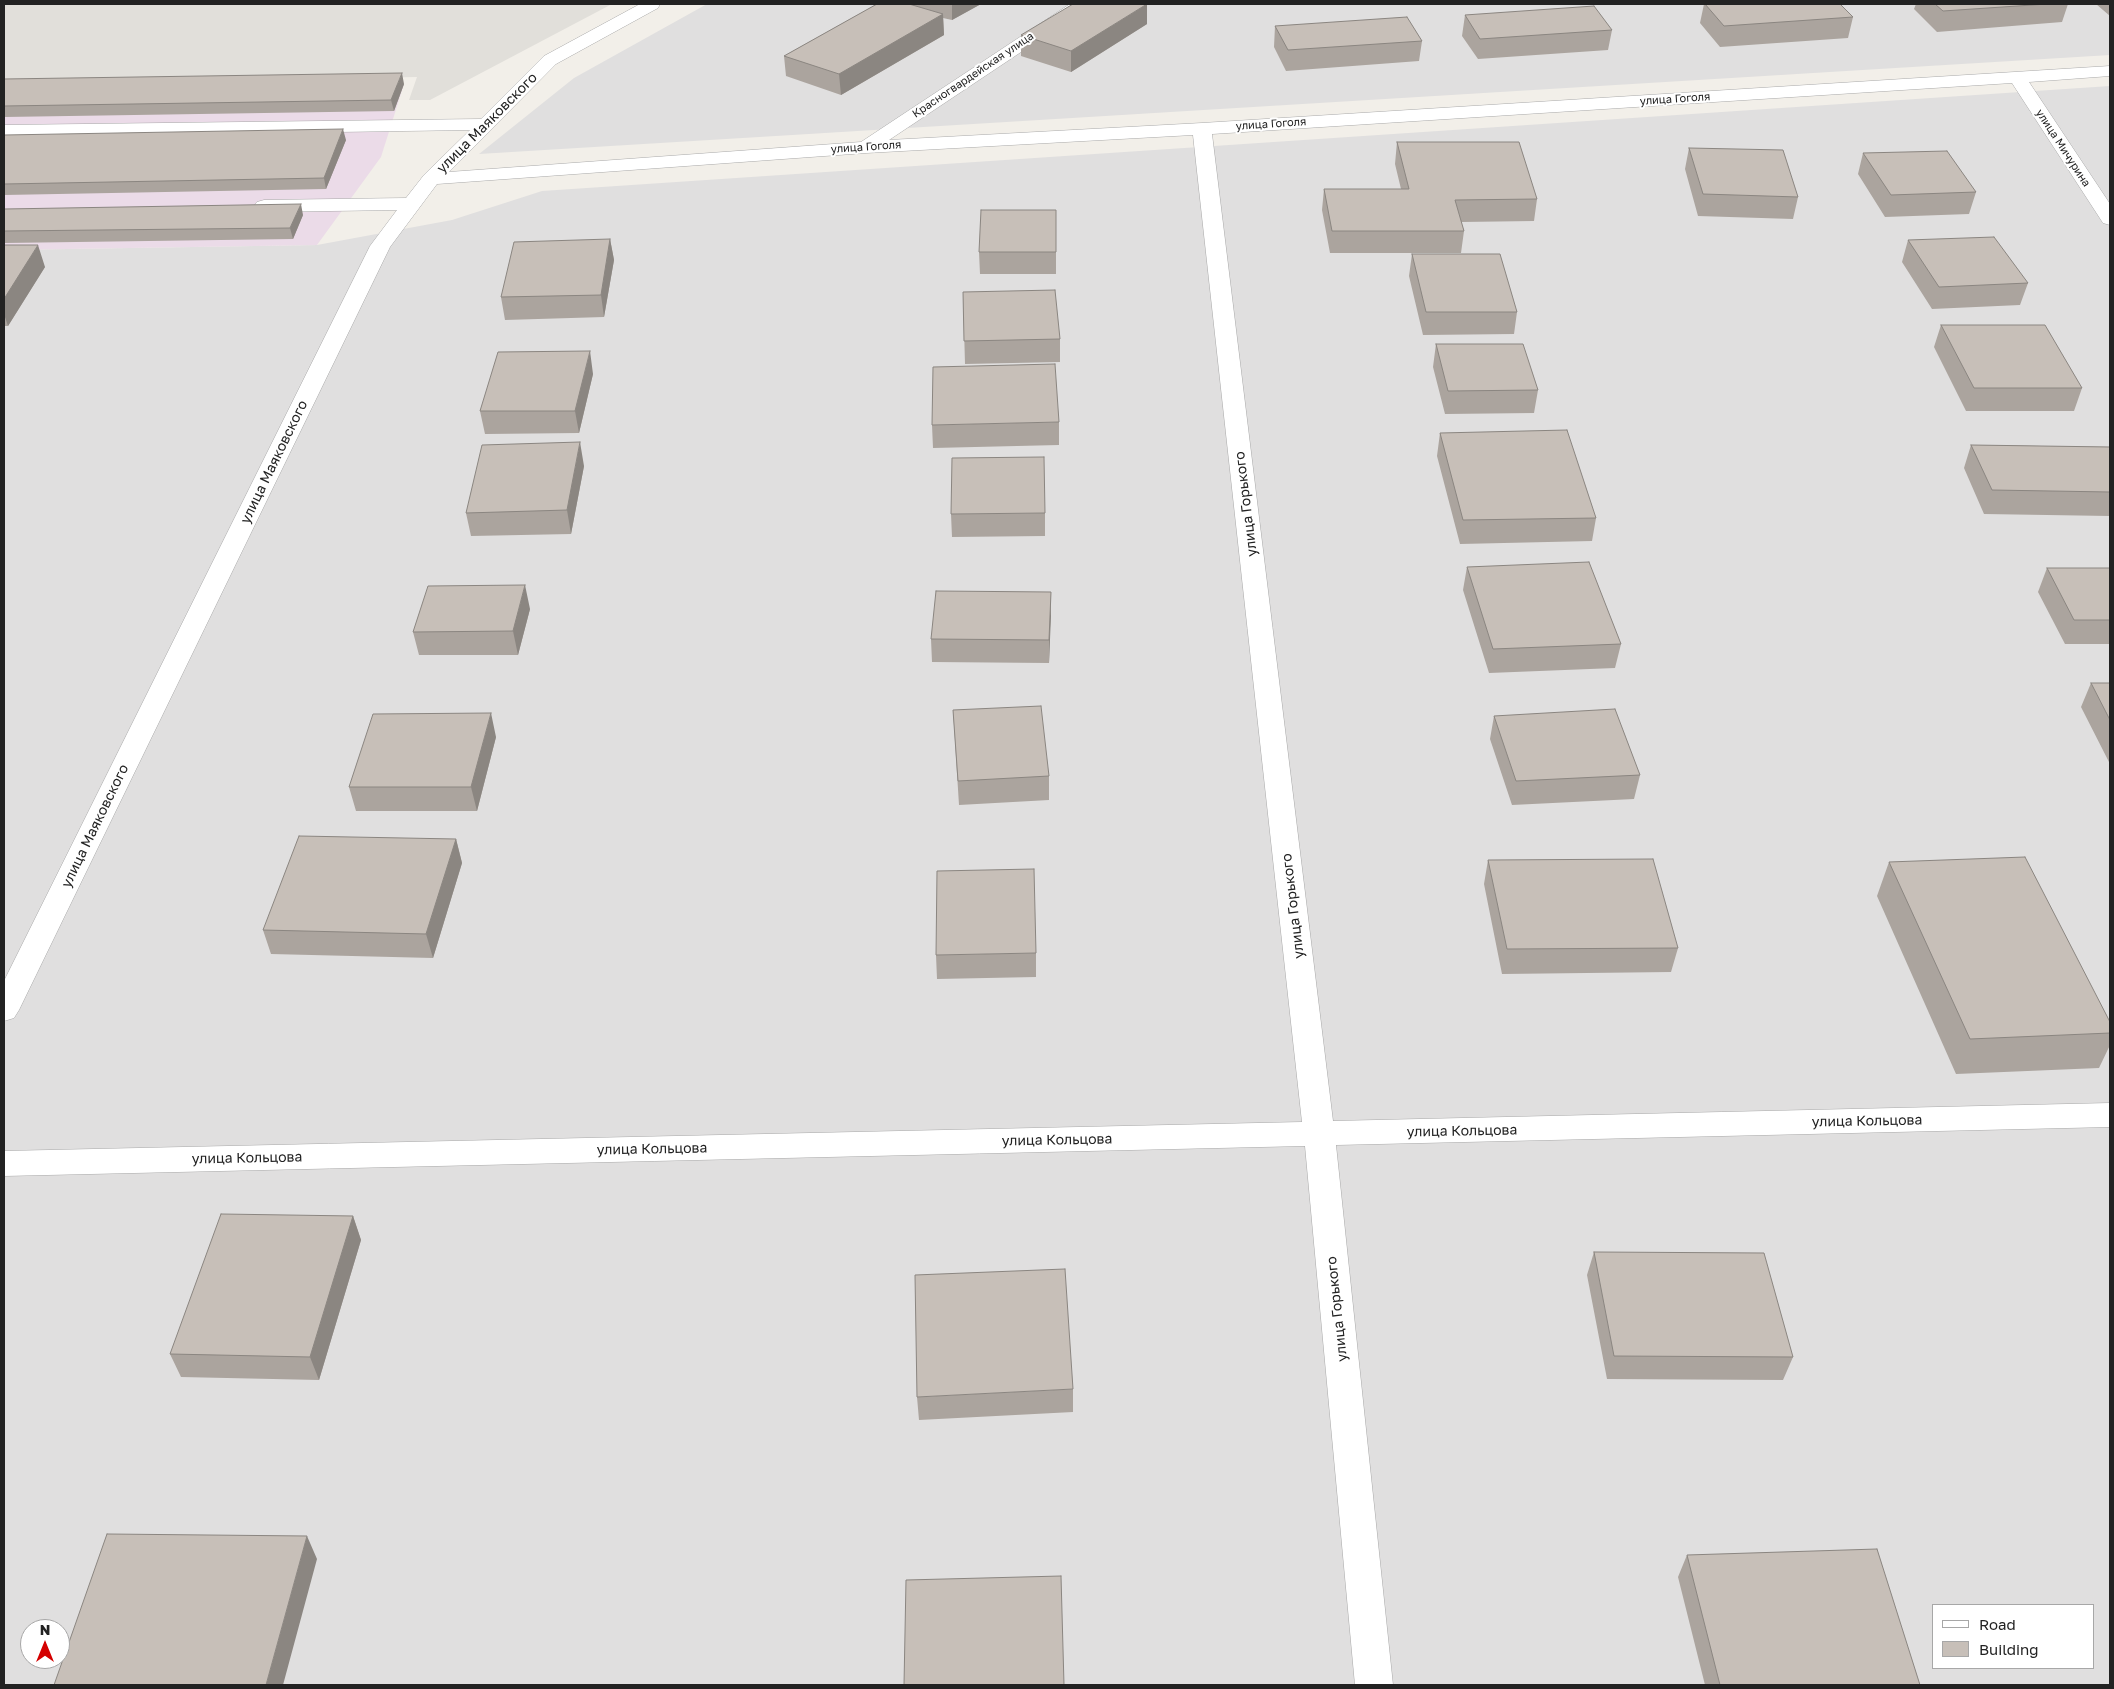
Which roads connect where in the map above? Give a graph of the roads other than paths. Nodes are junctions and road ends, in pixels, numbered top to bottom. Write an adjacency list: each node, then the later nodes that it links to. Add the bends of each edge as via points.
1 (652, 4): 5 (street, улица Маяковского, via 550,60)
2 (1081, 4): 8 (street, Красногвардейская улица)
3 (2110, 71): 4 (street, улица Гоголя)
4 (2017, 77): 6 (street, улица Гоголя); 12 (street, улица Мичурина)
5 (486, 124): 7 (street); 9 (street, улица Маяковского)
6 (1202, 129): 8 (street, улица Гоголя); 15 (street, улица Горького)
7 (4, 131)
8 (866, 147): 9 (street, улица Гоголя)
9 (431, 179): 10 (street, улица Маяковского)
10 (412, 204): 11 (street); 13 (street, улица Маяковского, via 380,246)
11 (243, 206)
12 (2110, 219)
13 (4, 1010)
14 (2110, 1116): 15 (street, улица Кольцова)
15 (1319, 1134): 16 (street, улица Кольцова); 17 (street, улица Горького)
16 (4, 1164)
17 (1374, 1685)

